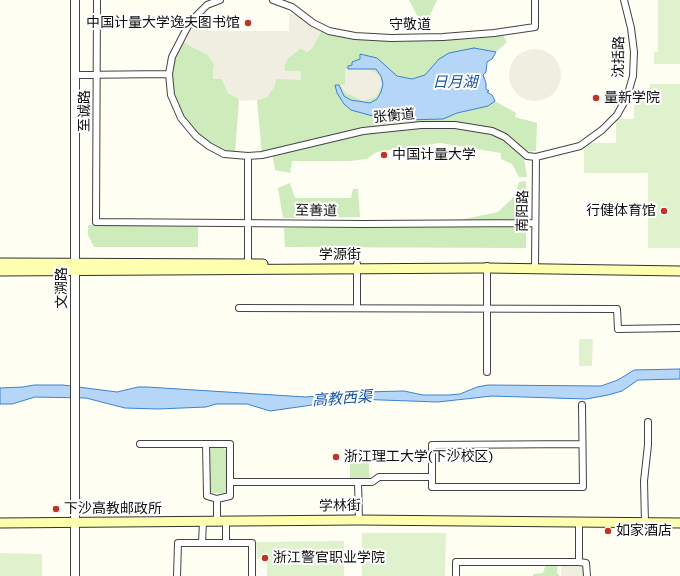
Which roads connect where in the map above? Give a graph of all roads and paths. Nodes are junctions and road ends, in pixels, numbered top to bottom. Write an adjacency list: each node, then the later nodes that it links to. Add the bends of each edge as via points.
1 (75, 0): 8 (street, 文溯路)
2 (97, 0): 9 (street, 至诚路)
3 (220, 0): 7 (street, 张衡道, via 207,5 190,22 172,57)
4 (273, 0): 5 (street, 守敬道, via 292,7 329,31 355,36 391,38 443,37 535,27)
5 (535, 0)
6 (624, 0): 11 (street, 沈括路, via 634,52 627,97 617,115 580,146)
7 (169, 74): 9 (street); 10 (street, 张衡道, via 171,95 181,118 196,136 224,154)
8 (74, 75): 9 (street); 19 (street, 文溯路)
9 (97, 75): 12 (street, 至诚路)
10 (248, 156): 11 (street, 张衡道, via 363,131 421,125 455,125 492,131 505,137 527,156); 13 (street)
11 (536, 157): 14 (street, 南阳路)
12 (96, 222): 13 (street, 至善道)
13 (248, 223): 14 (street, 至善道); 16 (street)
14 (535, 223): 17 (street, 南阳路)
15 (0, 263): 19 (main road, 学源街)
16 (248, 264): 19 (main road, 学源街); 20 (main road, 学源街)
17 (535, 266): 18 (main road, 学源街); 21 (main road, 学源街)
18 (680, 266)
19 (75, 267): 20 (main road, 学源街); 22 (main road, 学源街); 39 (street, 文溯路)
20 (357, 267): 21 (main road, 学源街); 25 (street)
21 (487, 267): 23 (main road, 学源街); 26 (street)
22 (0, 270)
23 (680, 271)
24 (239, 308): 25 (street)
25 (357, 308): 26 (street)
26 (487, 309): 27 (street, via 617,309 618,329); 28 (street)
27 (680, 328)
28 (487, 372)
29 (582, 405): 33 (street)
30 (648, 422): 44 (street, via 644,481)
31 (140, 444): 32 (street)
32 (206, 444): 35 (street, via 230,444); 37 (street, via 206,496)
33 (582, 444): 34 (street, via 432,445); 34 (street, via 583,487 432,487)
34 (432, 477): 36 (street, via 379,477 372,482)
35 (230, 482): 36 (street); 37 (street, via 230,496)
36 (358, 482): 38 (street)
37 (217, 499): 41 (street)
38 (359, 520): 41 (main road, 学林街); 42 (main road, 学林街)
39 (75, 522): 40 (main road, 学林街); 43 (main road, 学林街); 49 (street, 文溯路)
40 (203, 522): 41 (main road, 学林街); 46 (street)
41 (222, 522): 47 (street)
42 (579, 522): 44 (main road, 学林街); 48 (street)
43 (0, 523)
44 (645, 523): 45 (main road, 学林街)
45 (680, 523)
46 (202, 543): 47 (street); 50 (street, via 178,543)
47 (226, 543): 51 (street, via 252,543)
48 (579, 562): 52 (street, via 456,562); 53 (street, via 586,563)
49 (75, 576)
50 (177, 576)
51 (252, 576)
52 (456, 576)
53 (587, 576)

